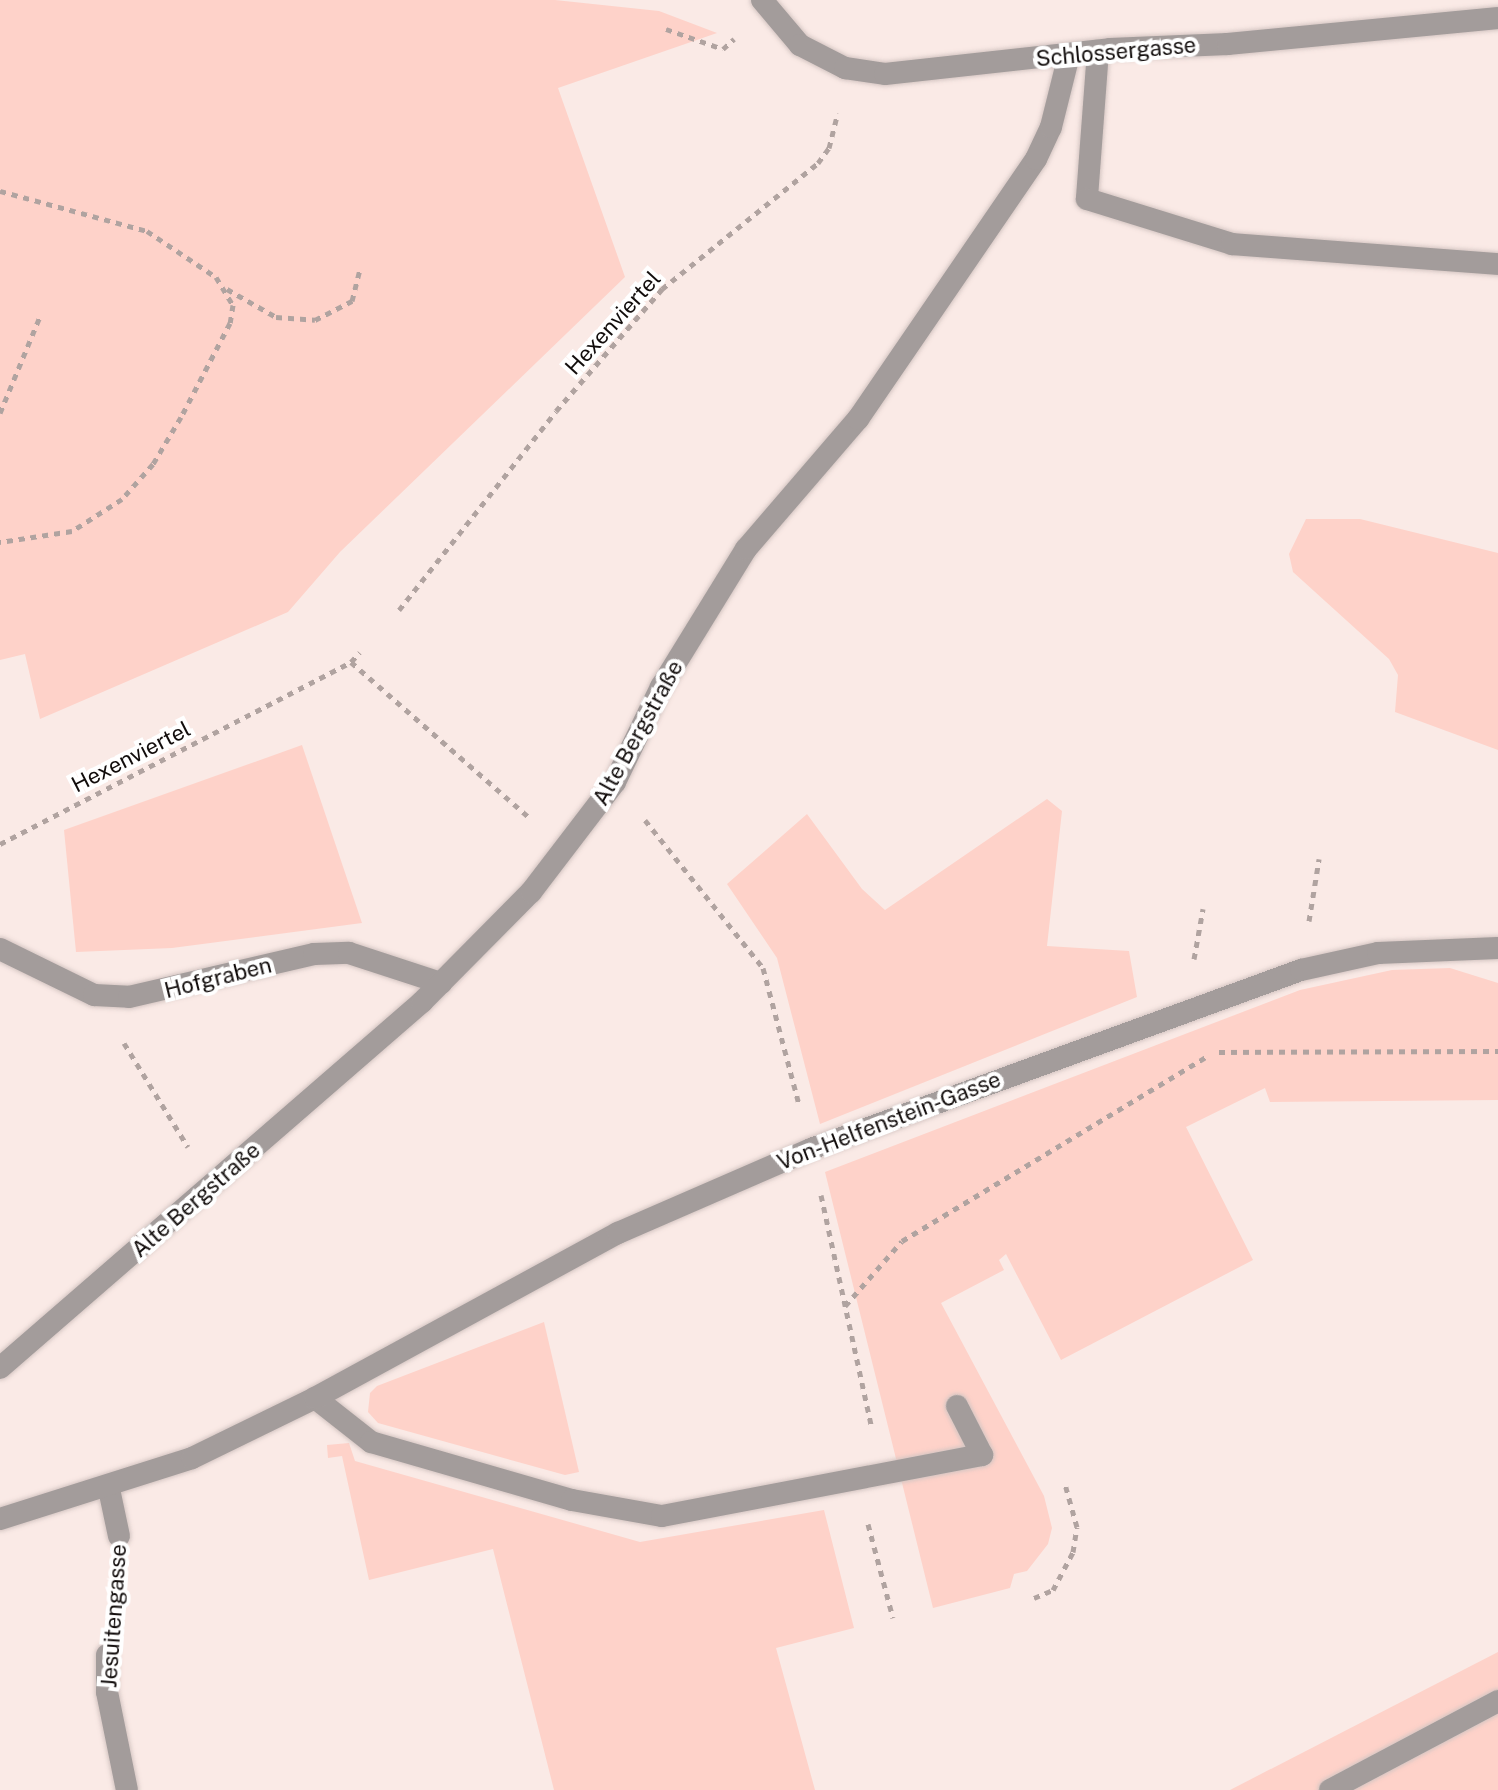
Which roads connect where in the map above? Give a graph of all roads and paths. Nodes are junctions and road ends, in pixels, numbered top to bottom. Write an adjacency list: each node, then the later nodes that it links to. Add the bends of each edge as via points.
1 (762, 0): 7 (street, Schlossergasse, via 800,45)
2 (1498, 18): 5 (street, Schlossergasse)
3 (666, 29): 4 (path)
4 (723, 49)
5 (1098, 51): 6 (street, Schlossergasse); 9 (street, via 1087,199 1232,244)
6 (1069, 55): 7 (street, Schlossergasse, via 898,74); 18 (street, Alte Bergstraße, via 1051,127 1036,159 858,419 746,549 718,590)
7 (845, 68): 15 (path, Hexenviertel, via 835,125 818,163 662,289 556,411)
8 (0, 191): 11 (path, via 147,231 202,265)
9 (1498, 264)
10 (360, 269): 11 (path, via 352,301 315,320 276,317)
11 (227, 289): 14 (path, via 233,305 230,323 153,464 122,499 72,531)
12 (41, 314): 13 (path)
13 (0, 413)
14 (0, 542)
15 (399, 610)
16 (360, 652): 17 (path, Hexenviertel)
17 (351, 662): 19 (path, Hexenviertel); 20 (path)
18 (615, 782): 20 (street, Alte Bergstraße); 28 (path, via 763,968)
19 (0, 844)
20 (566, 849): 25 (street, Alte Bergstraße)
21 (1319, 859): 24 (path)
22 (1498, 948): 24 (street, Von-Helfenstein-Gasse, via 1378,953)
23 (0, 949): 26 (street, Hofgraben)
24 (1301, 970): 28 (street, Von-Helfenstein-Gasse)
25 (441, 983): 26 (street, Hofgraben, via 349,953 314,954 161,993); 29 (street, Alte Bergstraße)
26 (94, 995): 29 (path)
27 (1498, 1051): 30 (path, via 1215,1052 902,1241)
28 (811, 1149): 30 (path); 32 (street, Von-Helfenstein-Gasse, via 618,1233)
29 (213, 1187): 31 (street, Alte Bergstraße)
30 (845, 1307): 34 (path)
31 (0, 1368)
32 (315, 1398): 35 (street, via 371,1442 627,1513 662,1516); 37 (street, Von-Helfenstein-Gasse, via 192,1458)
33 (957, 1406): 35 (street, via 982,1455)
34 (870, 1420)
35 (858, 1480): 41 (path)
36 (1065, 1484): 40 (path, via 1077,1527 1073,1552 1053,1590)
37 (109, 1489): 38 (street, Von-Helfenstein-Gasse); 39 (street, Jesuitengasse)
38 (0, 1519)
39 (119, 1536): 42 (path, Jesuitengasse)
40 (1034, 1598)
41 (893, 1618)
42 (107, 1655): 44 (street, Jesuitengasse, via 107,1692)
43 (1498, 1701): 45 (street)
44 (127, 1790)
45 (1330, 1790)

